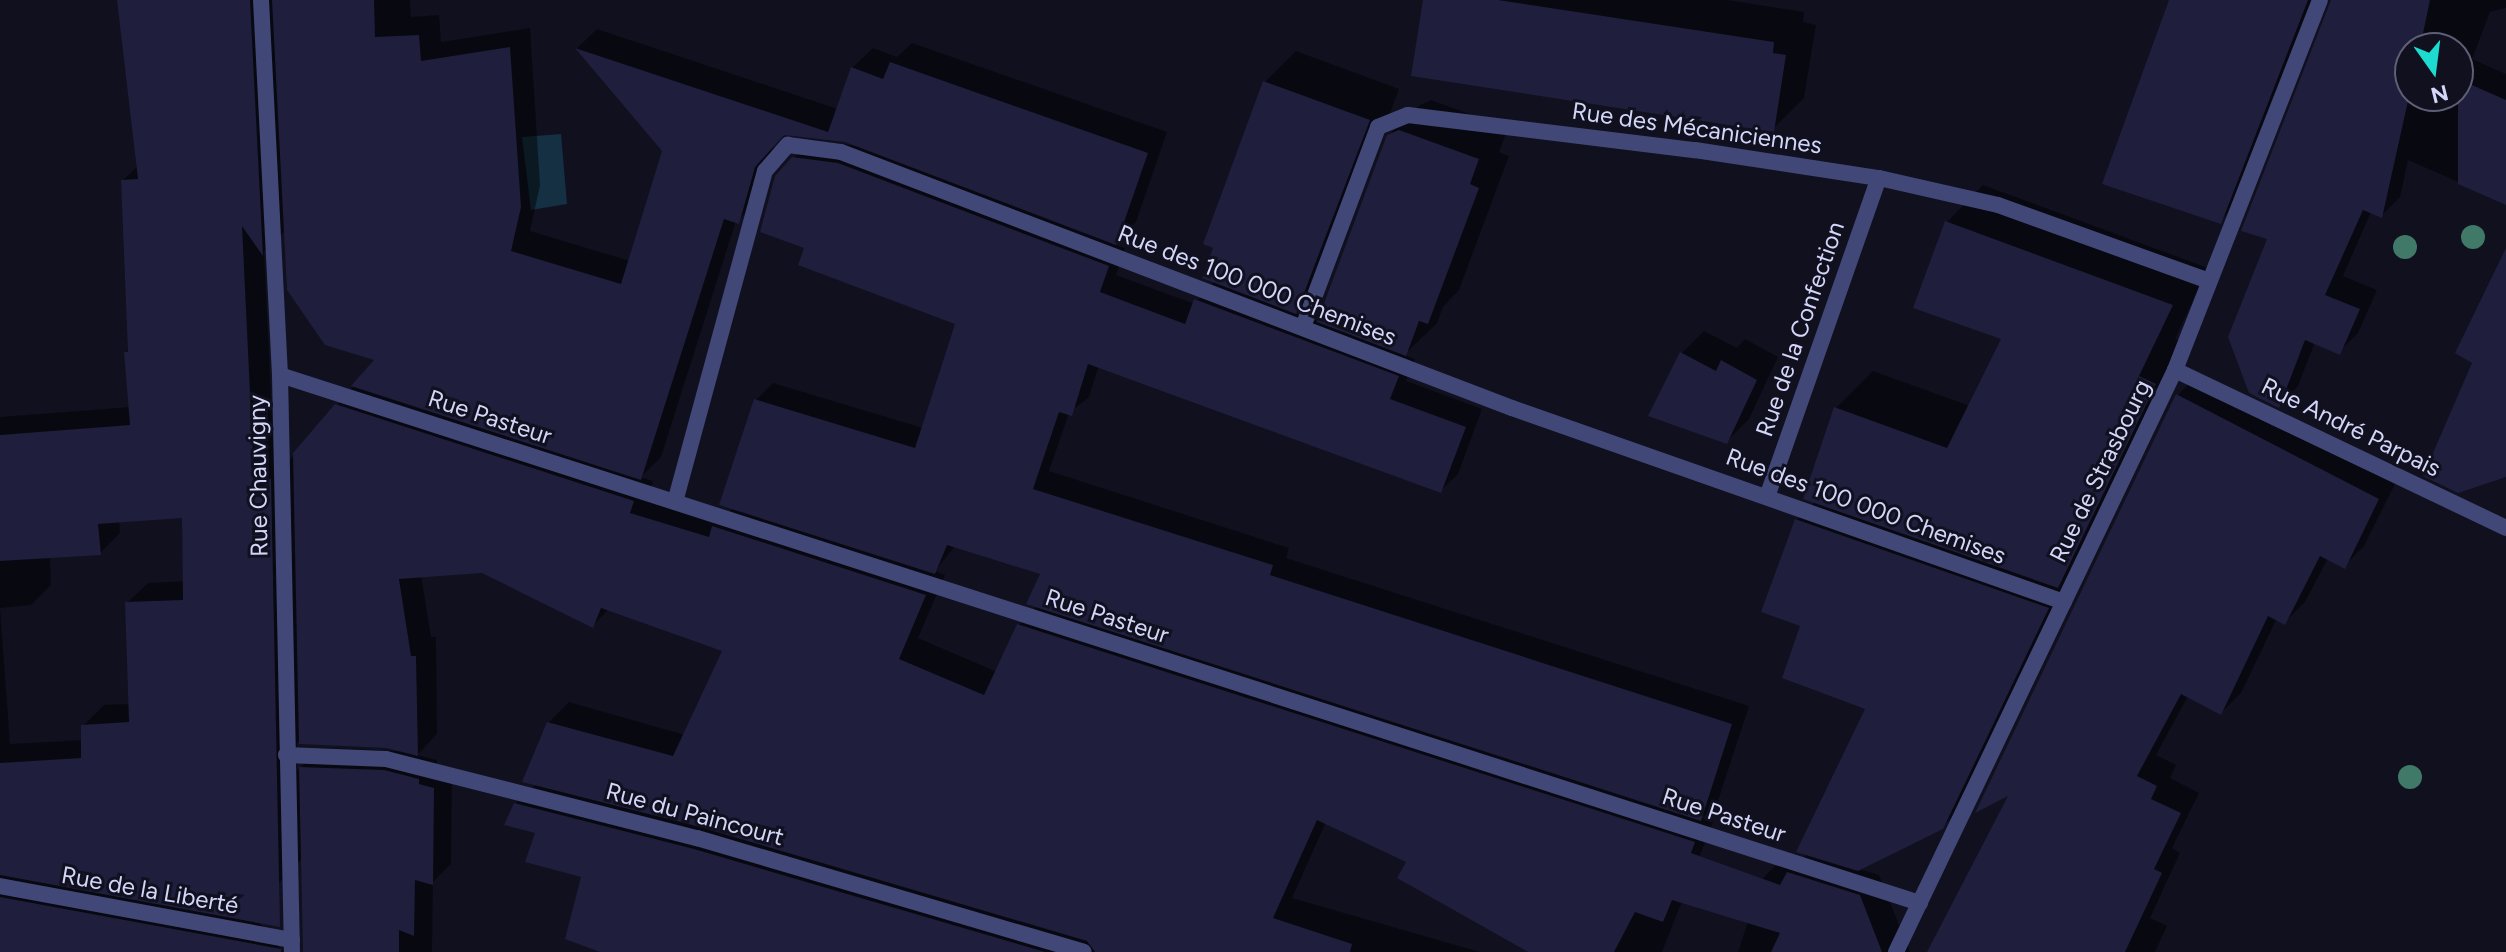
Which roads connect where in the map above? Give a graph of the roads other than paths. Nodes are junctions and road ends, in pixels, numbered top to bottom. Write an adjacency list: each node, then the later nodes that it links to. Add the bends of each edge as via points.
1 (261, 0): 7 (street, Rue Chauvigny)
2 (2320, 0): 4 (street, Rue de Strasbourg)
3 (1879, 178): 4 (street, Rue des Mécaniciennes, via 1998,205); 5 (street, Rue des Mécaniciennes, via 1408,115 1378,127); 8 (street, Rue de la Confection)
4 (2209, 281): 6 (street, Rue de Strasbourg)
5 (1303, 327): 8 (street, Rue des 100 000 Chemises, via 1512,408); 9 (street, Rue des 100 000 Chemises, via 841,152 788,145 765,171)
6 (2175, 370): 10 (street, Rue André Parpais); 11 (street, Rue de Strasbourg)
7 (280, 375): 9 (street, Rue Pasteur); 12 (street, Rue Chauvigny)
8 (1767, 497): 11 (street, Rue des 100 000 Chemises)
9 (675, 502): 14 (street, Rue Pasteur)
10 (2506, 528)
11 (2064, 602): 14 (street, Rue de Strasbourg)
12 (286, 755): 15 (street, Rue Chauvigny); 16 (street, Rue du Paincourt, via 386,759 697,838)
13 (0, 886): 15 (street, Rue de la Liberté)
14 (1920, 903): 17 (street, Rue de Strasbourg)
15 (292, 946)
16 (1084, 952)
17 (1896, 952)

